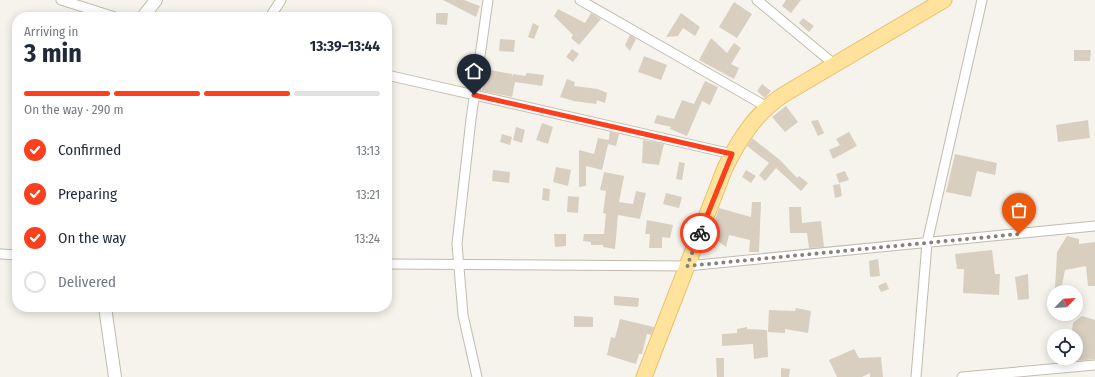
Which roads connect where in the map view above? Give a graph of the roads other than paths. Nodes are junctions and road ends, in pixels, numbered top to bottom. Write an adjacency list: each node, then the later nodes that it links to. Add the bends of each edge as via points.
1 (61, 0): 9 (street)
2 (156, 0): 10 (street)
3 (281, 0): 11 (street)
4 (488, 0): 14 (street)
5 (580, 0): 15 (street)
6 (757, 0): 12 (street)
7 (944, 0): 12 (main road)
8 (982, 0): 18 (street)
9 (98, 12)
10 (147, 12)
11 (273, 12)
12 (835, 65): 15 (main road)
13 (392, 76): 14 (street)
14 (474, 95): 16 (street); 22 (street, via 456,244)
15 (767, 107): 16 (main road, via 748,128)
16 (732, 154): 23 (main road)
17 (1095, 226): 18 (street)
18 (927, 243): 23 (street); 29 (street)
19 (0, 254): 20 (street)
20 (12, 255)
21 (392, 264): 22 (street)
22 (458, 264): 23 (street); 27 (street, via 463,315)
23 (687, 266): 28 (main road)
24 (106, 312): 26 (street)
25 (1095, 366): 30 (street)
26 (115, 377)
27 (477, 377)
28 (644, 377)
29 (916, 377)
30 (962, 377)

